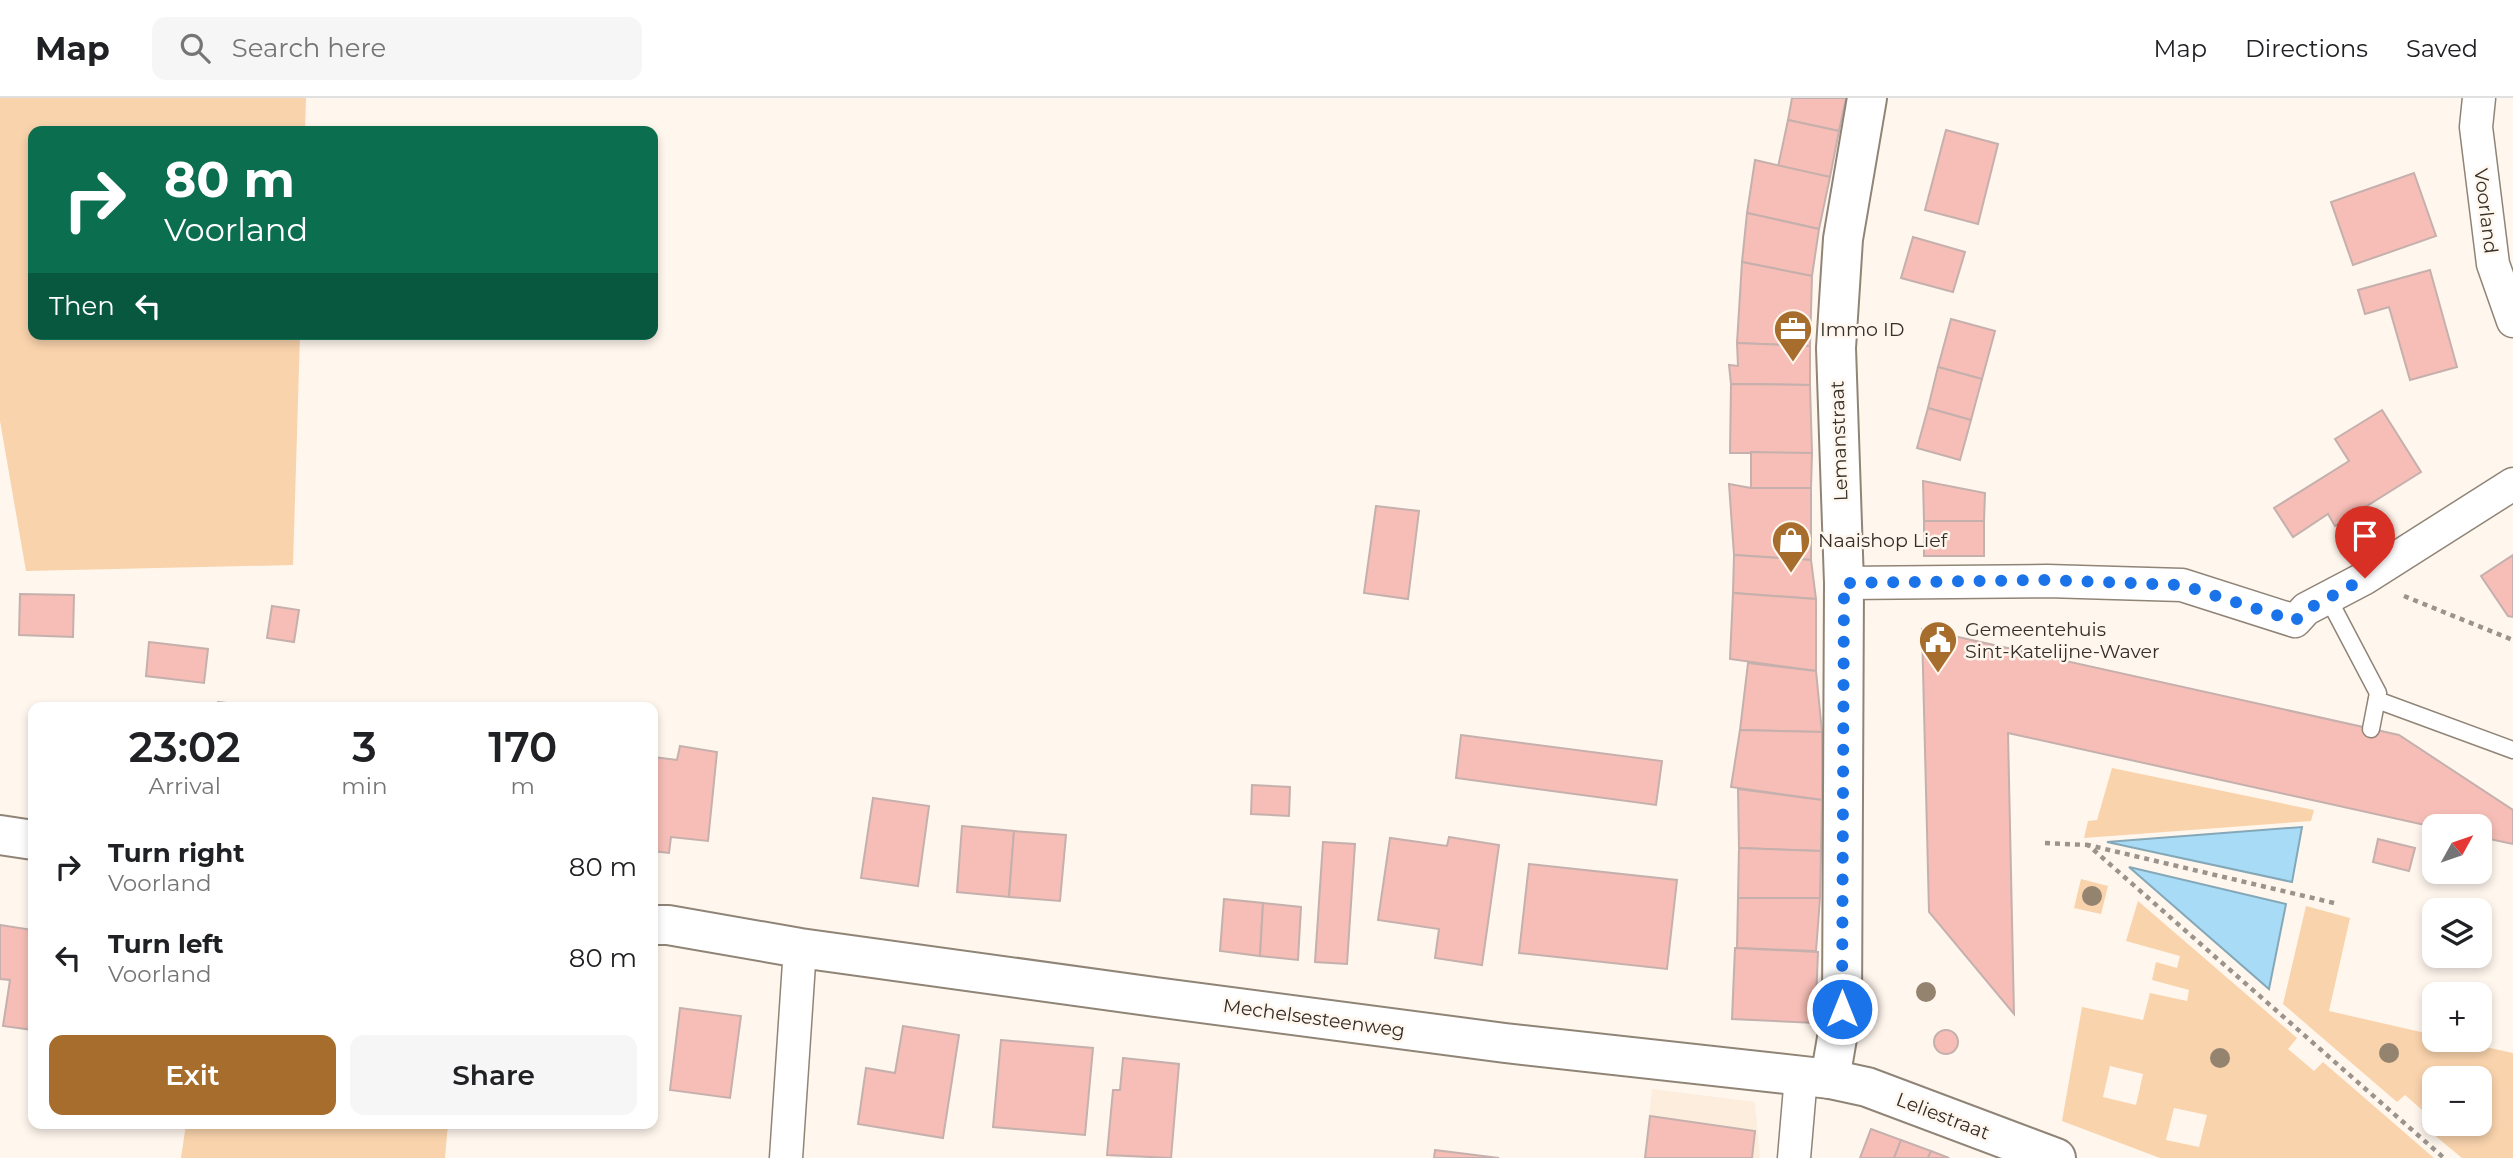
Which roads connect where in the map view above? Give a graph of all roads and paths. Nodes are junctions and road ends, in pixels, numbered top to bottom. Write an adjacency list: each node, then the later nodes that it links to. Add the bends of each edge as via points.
1 (1867, 98): 6 (street, Lemanstraat, via 1843,239 1836,348)
2 (2479, 98): 3 (street, Voorland, via 2476,127 2493,264)
3 (2513, 321)
4 (2513, 484): 5 (street)
5 (2365, 578): 7 (street); 8 (path)
6 (1844, 583): 7 (street, via 2047,580 2182,585 2295,621); 19 (street, Lemanstraat, via 1842,1009)
7 (2328, 598): 9 (lane, via 2378,693)
8 (2513, 640)
9 (2377, 700): 10 (lane); 11 (lane)
10 (2371, 729)
11 (2513, 750)
12 (0, 835): 13 (street)
13 (28, 839)
14 (2045, 843): 15 (path)
15 (2088, 845): 16 (path); 23 (path)
16 (2334, 903)
17 (658, 925): 18 (street, Mechelsesteenweg)
18 (800, 948): 19 (street, Mechelsesteenweg, via 1505,1043); 20 (street)
19 (1815, 1078): 21 (street, via 1796,1120); 22 (street, Leliestraat, via 1867,1087)
20 (786, 1158)
21 (1794, 1158)
22 (2056, 1158)
23 (2444, 1158)

